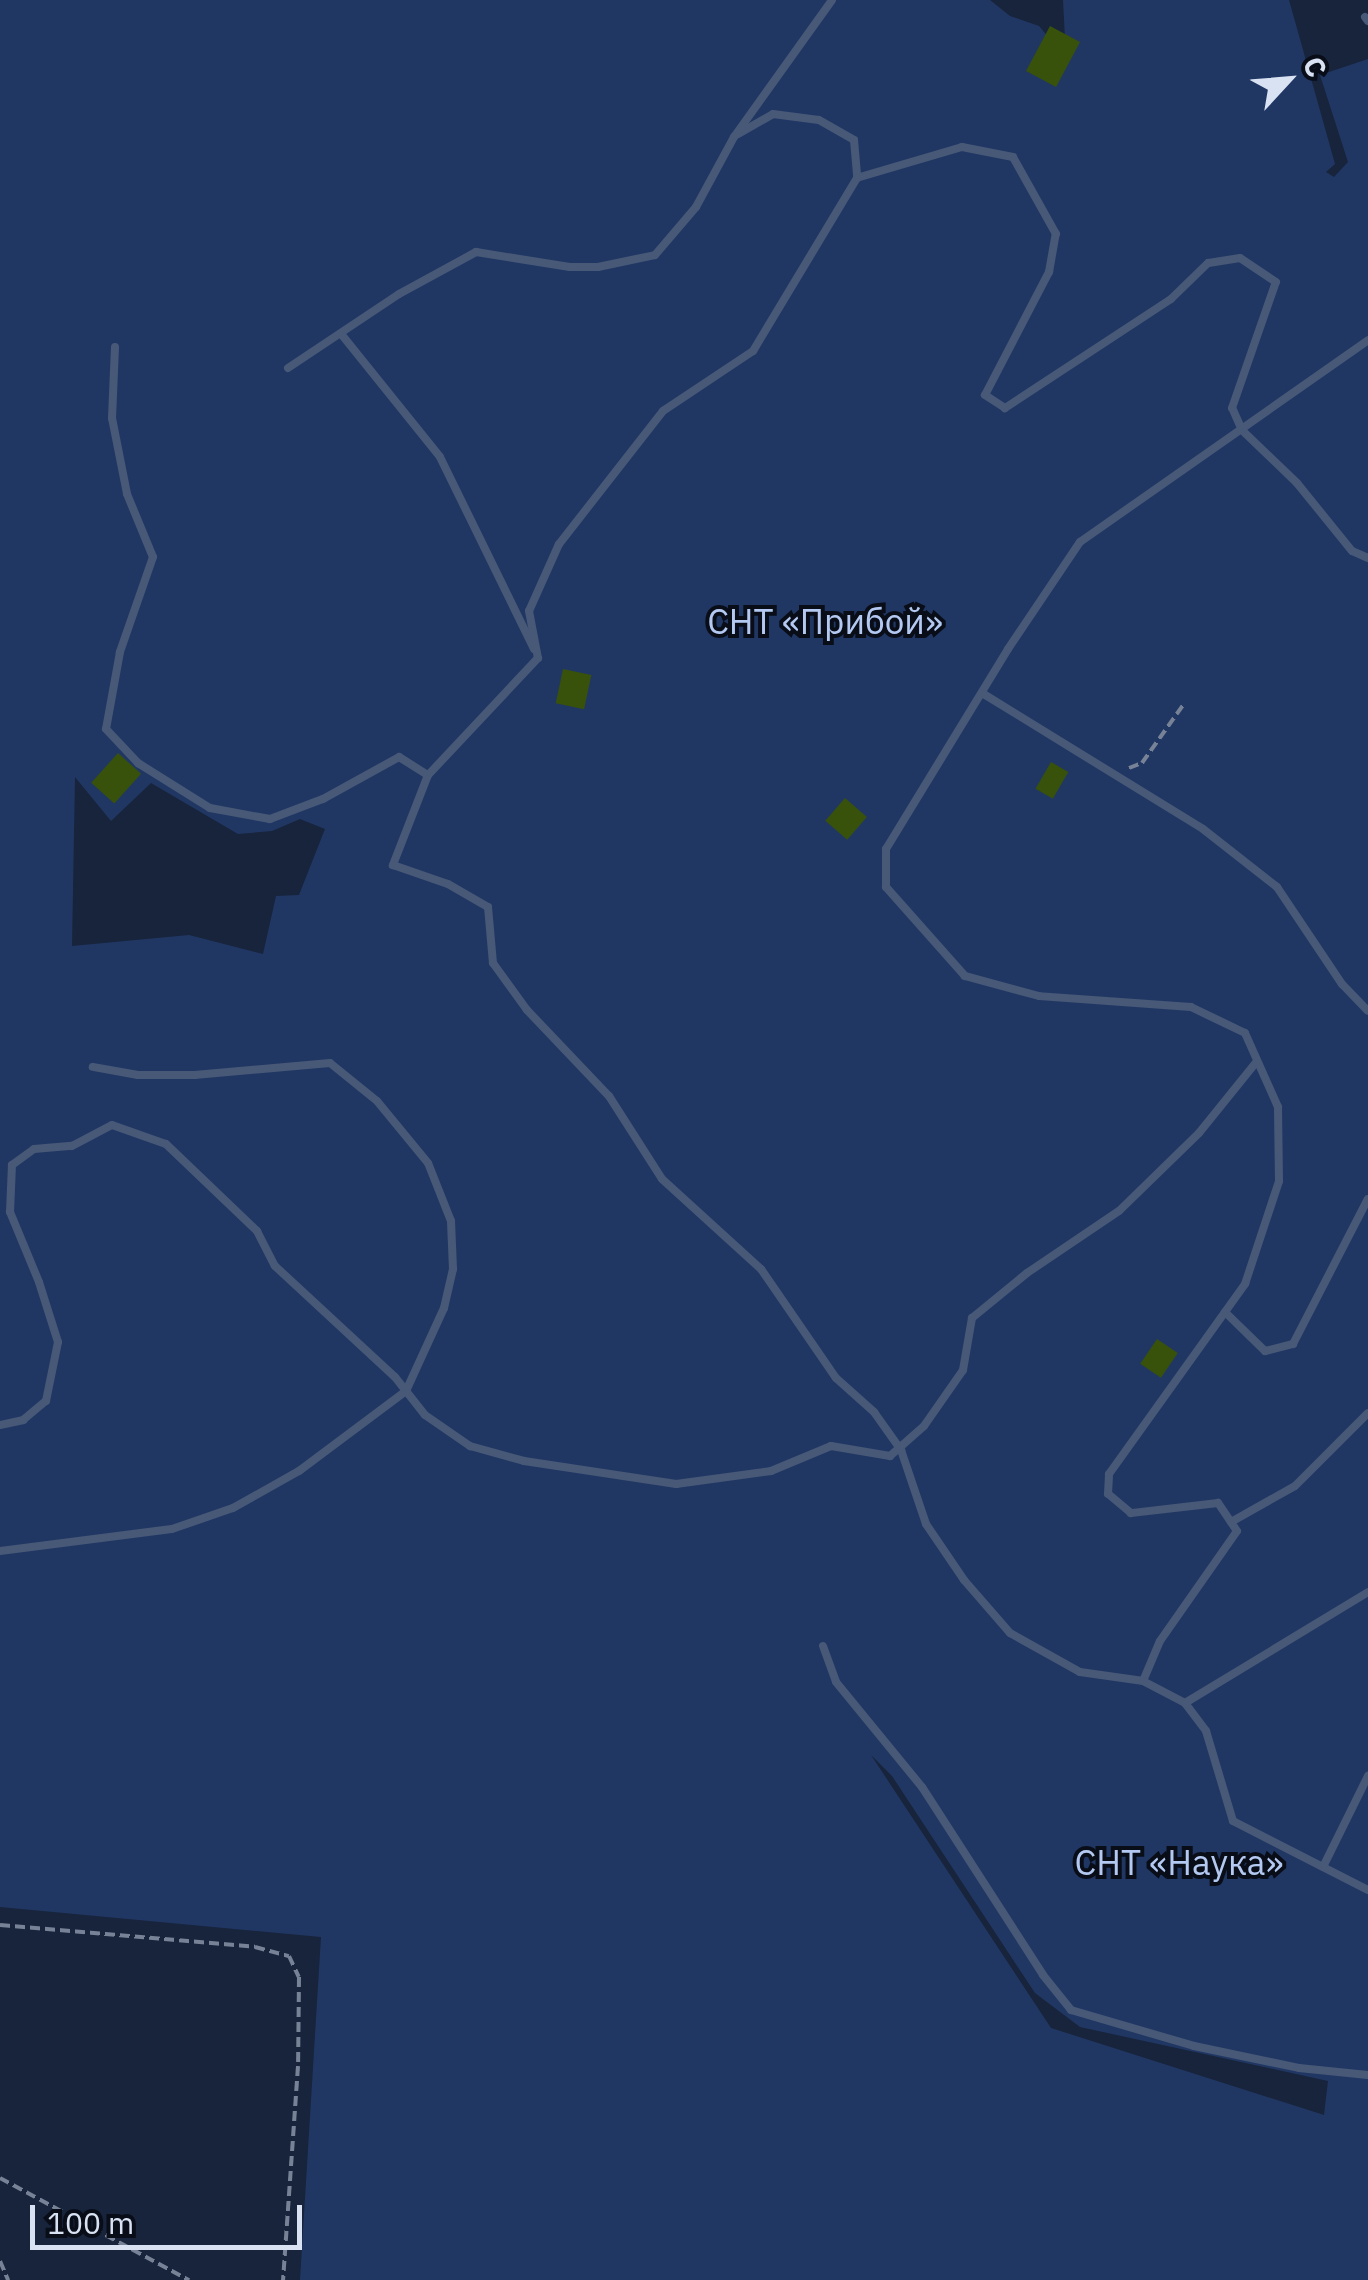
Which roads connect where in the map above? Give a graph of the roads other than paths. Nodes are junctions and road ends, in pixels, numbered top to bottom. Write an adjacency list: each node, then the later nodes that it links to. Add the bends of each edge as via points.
1 (832, 0): 2 (lane)
2 (734, 137): 3 (lane, via 773,114 819,120 854,140); 4 (lane, via 696,206 656,255 570,267 476,252)
3 (857, 178): 8 (lane, via 962,147 1013,157 1056,234 1048,272 985,395 1005,408 1170,298 1208,263 1240,258 1276,282 1232,408); 10 (lane, via 754,351 664,411 559,544 529,612)
4 (342, 335): 7 (lane); 10 (lane, via 440,457)
5 (1368, 340): 8 (lane)
6 (114, 347): 12 (lane, via 112,418 127,494 152,557 120,652 106,730 138,763 210,808 270,819 399,758)
7 (288, 368)
8 (1242, 430): 9 (lane, via 1297,482 1352,551); 11 (lane, via 1080,542)
9 (1368, 558)
10 (538, 658): 12 (lane)
11 (982, 693): 13 (lane, via 1203,829 1277,888); 14 (lane, via 886,849 886,888 965,976 1038,996 1190,1007 1245,1033)
12 (428, 774): 21 (lane, via 393,865 488,907 494,964 527,1010 609,1096 662,1179 761,1269 836,1378 874,1412)
13 (1368, 1011)
14 (1258, 1062): 17 (lane, via 1278,1107 1279,1181 1246,1284); 21 (lane, via 1200,1133 1119,1211 972,1318 963,1370)
15 (93, 1067): 18 (lane, via 195,1075 330,1063 377,1101 428,1163 451,1221 453,1269 444,1308)
16 (1368, 1199): 17 (lane, via 1294,1344 1265,1351)
17 (1225, 1312): 22 (lane, via 1109,1474 1108,1494 1131,1512 1218,1503)
18 (406, 1392): 20 (lane, via 275,1266 257,1231 166,1144 112,1125 72,1146 34,1149 12,1165 10,1212 58,1342 46,1402 23,1420); 21 (lane, via 424,1415 470,1446 524,1462 676,1484 771,1472 831,1446 890,1456); 23 (lane, via 299,1471 233,1508 172,1530)
19 (1368, 1413): 22 (lane, via 1295,1486)
20 (0, 1424)
21 (901, 1450): 26 (lane, via 926,1524 1010,1634 1080,1672)
22 (1231, 1522): 26 (lane, via 1237,1531 1160,1640)
23 (0, 1551)
24 (1368, 1592): 27 (lane)
25 (823, 1646): 31 (lane, via 836,1682 922,1787 1072,2010 1194,2046)
26 (1144, 1681): 27 (lane)
27 (1184, 1703): 29 (lane, via 1206,1731 1233,1820)
28 (1368, 1776): 29 (lane)
29 (1323, 1867): 30 (lane)
30 (1368, 1890)
31 (1368, 2076)

